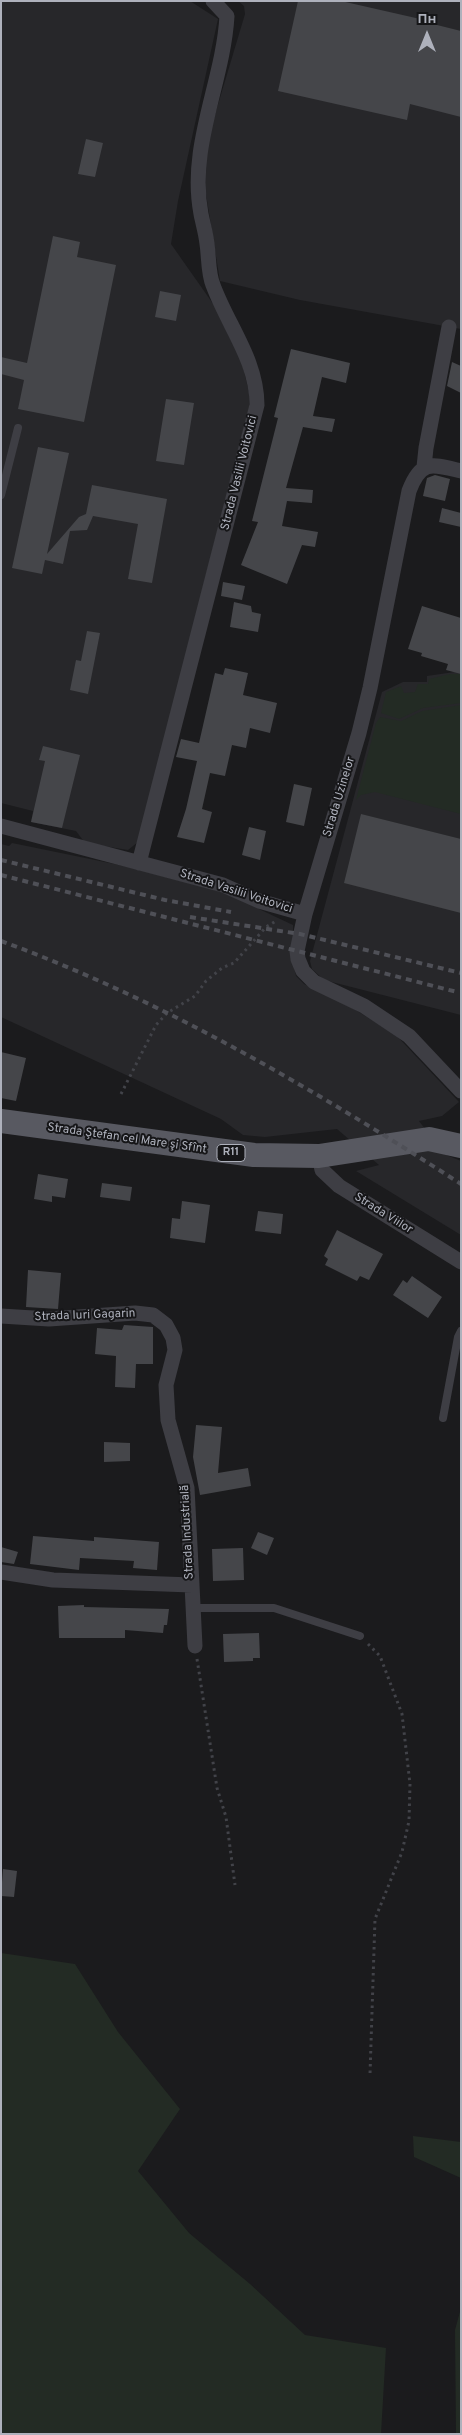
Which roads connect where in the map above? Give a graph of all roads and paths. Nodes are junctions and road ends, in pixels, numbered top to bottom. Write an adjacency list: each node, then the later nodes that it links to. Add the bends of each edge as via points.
1 (213, 1): 8 (street, Strada Vasilii Voitovici, via 227,16 203,131 199,182 201,214 212,283 242,344 257,389 257,405)
2 (449, 328): 4 (street)
3 (18, 428): 6 (lane)
4 (424, 466): 5 (street, via 430,464); 10 (street, Strada Uzinelor, via 417,473 410,491 361,724)
5 (461, 471)
6 (1, 495)
7 (1, 826): 8 (street, Strada Vasilii Voitovici)
8 (138, 863): 9 (street, Strada Vasilii Voitovici, via 222,885)
9 (286, 909): 10 (street, Strada Vasilii Voitovici); 12 (path, via 234,963 222,968 195,996 167,1013 156,1025)
10 (305, 914): 11 (street, Strada Uzinelor, via 298,951 300,965 308,977 370,1010 408,1036)
11 (461, 1091)
12 (121, 1094)
13 (1, 1121): 15 (main road, Strada Ştefan cel Mare şi Sfînt / R11, via 215,1152)
14 (461, 1146): 15 (main road, Strada Ştefan cel Mare şi Sfînt / R11, via 429,1139)
15 (319, 1156): 16 (street, Strada Viilor, via 322,1170 338,1186)
16 (461, 1262)
17 (1, 1316): 18 (street, Strada Iuri Gagarin, via 49,1319 135,1313 153,1316)
18 (166, 1325): 22 (street, Strada Industrială, via 175,1350 166,1385 168,1420 187,1488)
19 (461, 1331): 20 (lane)
20 (443, 1418)
21 (1, 1572): 22 (street, Strada Industrială, via 53,1580)
22 (192, 1585): 23 (street)
23 (193, 1608): 24 (lane, via 274,1608); 25 (street)
24 (360, 1636): 27 (path, via 380,1656 402,1714 410,1784 409,1820 402,1852 375,1919)
25 (195, 1646): 26 (path)
26 (235, 1885)
27 (370, 2074)

